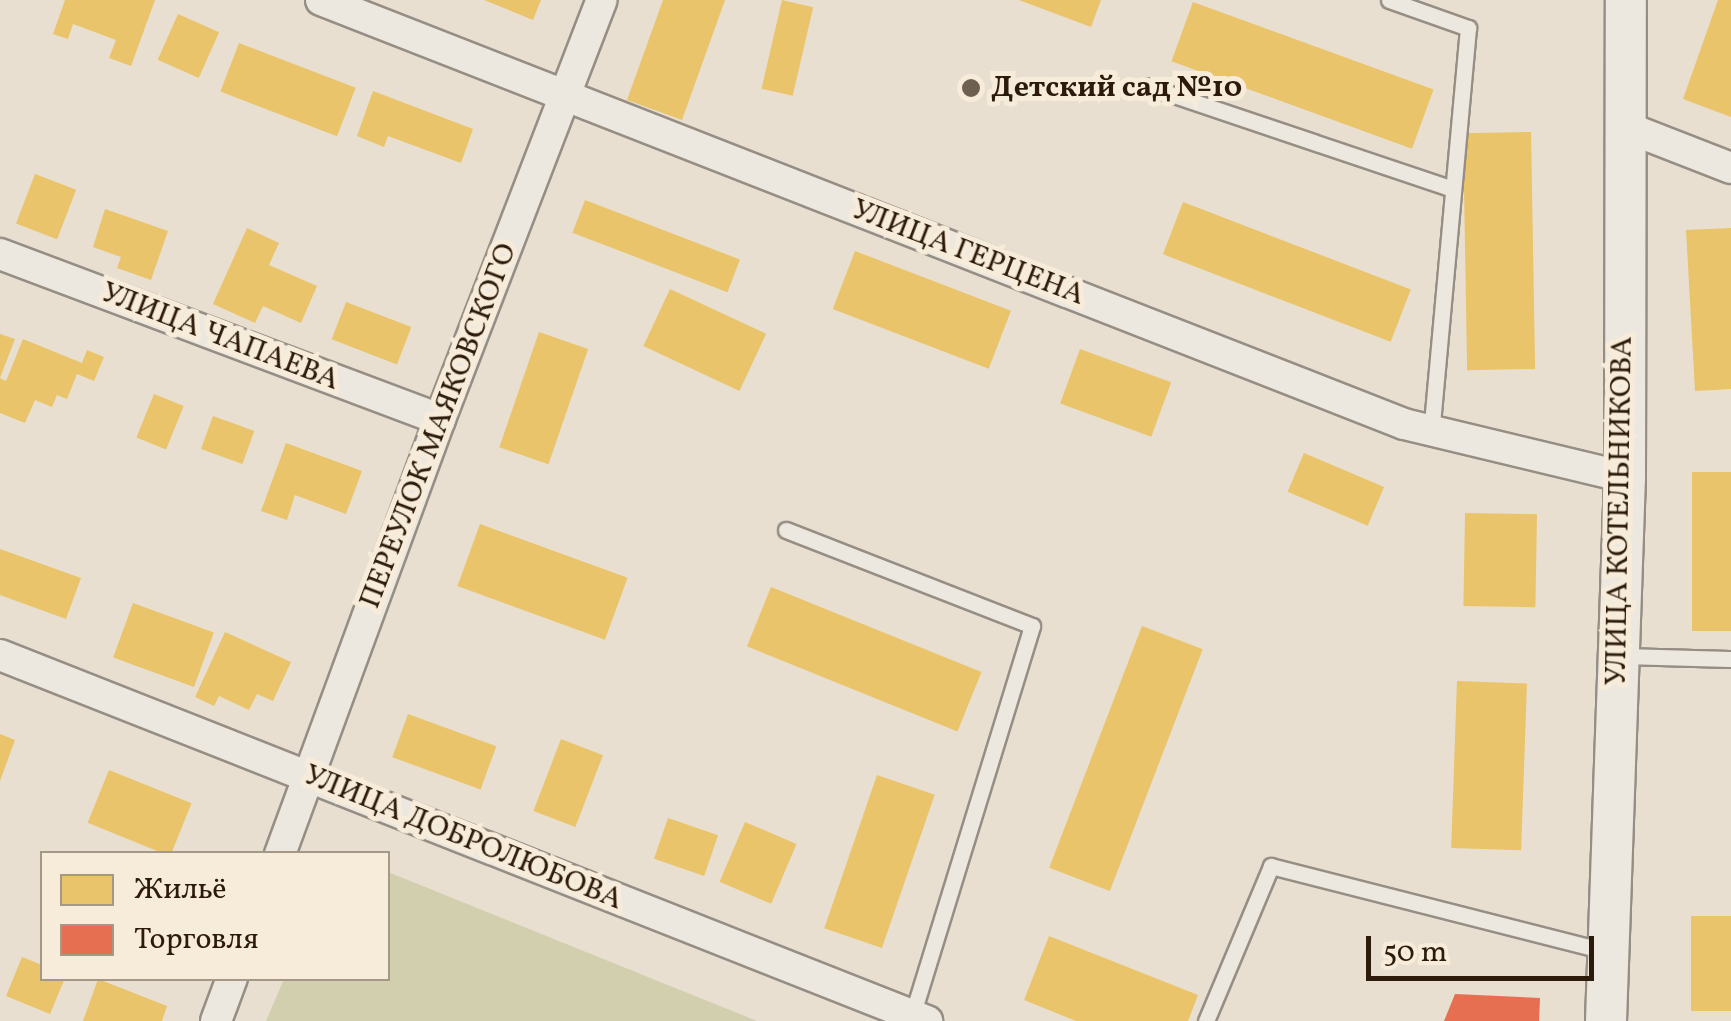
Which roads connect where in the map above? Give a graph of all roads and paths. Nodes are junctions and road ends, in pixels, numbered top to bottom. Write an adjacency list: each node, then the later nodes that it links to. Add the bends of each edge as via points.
1 (321, 0): 6 (street, УЛИЦА ГЕРЦЕНА)
2 (602, 0): 6 (street, ПЕРЕУЛОК МАЯКОВСКОГО)
3 (1389, 0): 9 (lane, via 1468,28)
4 (1626, 0): 7 (street, УЛИЦА КОТЕЛЬНИКОВА)
5 (1147, 86): 9 (lane)
6 (565, 95): 11 (street, ПЕРЕУЛОК МАЯКОВСКОГО); 12 (street, УЛИЦА ГЕРЦЕНА)
7 (1623, 126): 8 (street); 13 (street, УЛИЦА КОТЕЛЬНИКОВА)
8 (1731, 168)
9 (1450, 188): 12 (lane)
10 (0, 254): 11 (street, УЛИЦА ЧАПАЕВА)
11 (440, 419): 18 (street, ПЕРЕУЛОК МАЯКОВСКОГО)
12 (1432, 434): 13 (street, УЛИЦА ГЕРЦЕНА)
13 (1624, 477): 16 (street, УЛИЦА КОТЕЛЬНИКОВА)
14 (786, 530): 22 (lane, via 1032,626)
15 (0, 655): 18 (street, УЛИЦА ДОБРОЛЮБОВА)
16 (1618, 656): 17 (lane); 20 (street, УЛИЦА КОТЕЛЬНИКОВА)
17 (1731, 660)
18 (310, 776): 19 (street, ПЕРЕУЛОК МАЯКОВСКОГО); 22 (street, УЛИЦА ДОБРОЛЮБОВА)
19 (281, 851)
20 (1610, 952): 24 (lane, via 1272,866); 25 (street, УЛИЦА КОТЕЛЬНИКОВА)
21 (231, 981): 23 (street)
22 (920, 1018)
23 (216, 1021)
24 (1206, 1021)
25 (1606, 1021)

